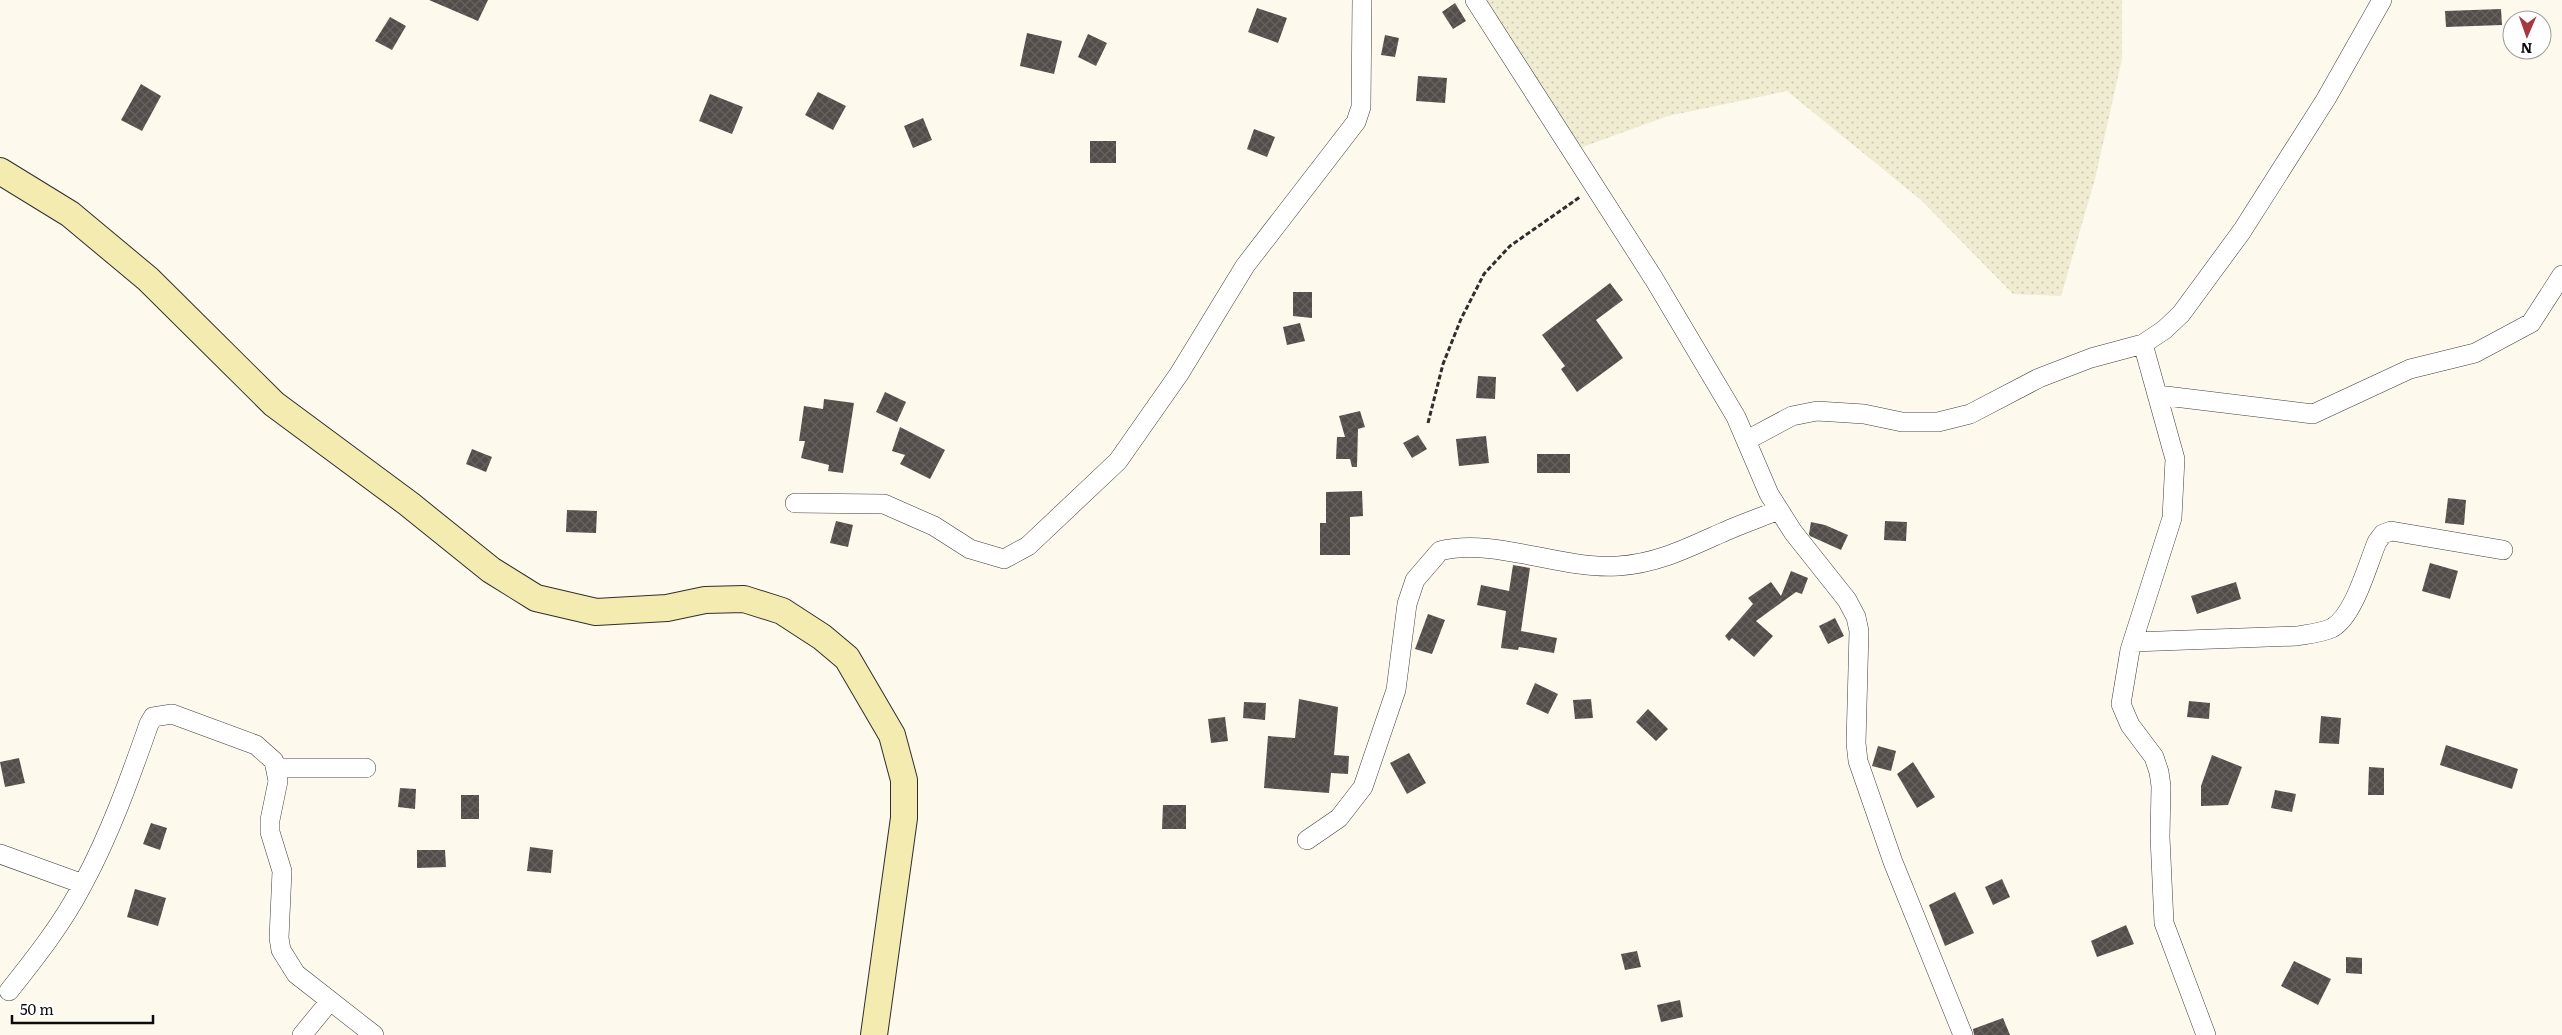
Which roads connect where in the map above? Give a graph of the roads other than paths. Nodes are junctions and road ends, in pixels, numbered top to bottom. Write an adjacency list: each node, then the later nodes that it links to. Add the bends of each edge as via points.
1 (1362, 0): 9 (street, via 1361,107 1356,122 1245,266 1179,374 1118,461 1028,546 1004,559 970,549 934,526 884,504)
2 (1475, 0): 8 (street, via 1654,279)
3 (2382, 0): 6 (street, via 2326,99 2242,231 2181,314)
4 (0, 172): 22 (main road, via 70,214 148,279 274,404 409,504 491,570 536,598 596,612 744,599 782,611 822,637 846,658 892,735 904,780 904,818)
5 (2562, 275): 7 (street, via 2531,323 2475,353 2410,369 2313,414)
6 (2143, 344): 7 (street); 8 (street, via 2091,358 2039,378 1970,414 1938,422 1902,422 1864,414 1817,411 1792,416)
7 (2158, 395): 12 (street, via 2175,459 2172,518)
8 (1747, 440): 10 (street)
9 (795, 503)
10 (1779, 510): 15 (street, via 1681,552 1617,566 1467,548 1440,551 1416,580 1407,604 1396,690 1363,788 1339,818); 23 (street, via 1847,600 1856,617 1859,631 1858,761 1893,862)
11 (2503, 550): 12 (street, via 2391,531 2382,534 2377,542 2347,616 2327,630 2297,636)
12 (2132, 642): 24 (street, via 2121,704 2130,725 2154,757 2159,772 2164,923)
13 (366, 768): 14 (street, via 279,768)
14 (277, 771): 17 (street, via 267,753 256,745 172,714 154,718); 19 (street, via 270,832 282,871 281,950 296,974)
15 (1307, 840)
16 (0, 854): 17 (street)
17 (83, 884): 18 (street, via 52,936)
18 (9, 991)
19 (330, 1001): 20 (street); 21 (street)
20 (302, 1035)
21 (374, 1035)
22 (874, 1035)
23 (1963, 1035)
24 (2206, 1035)

